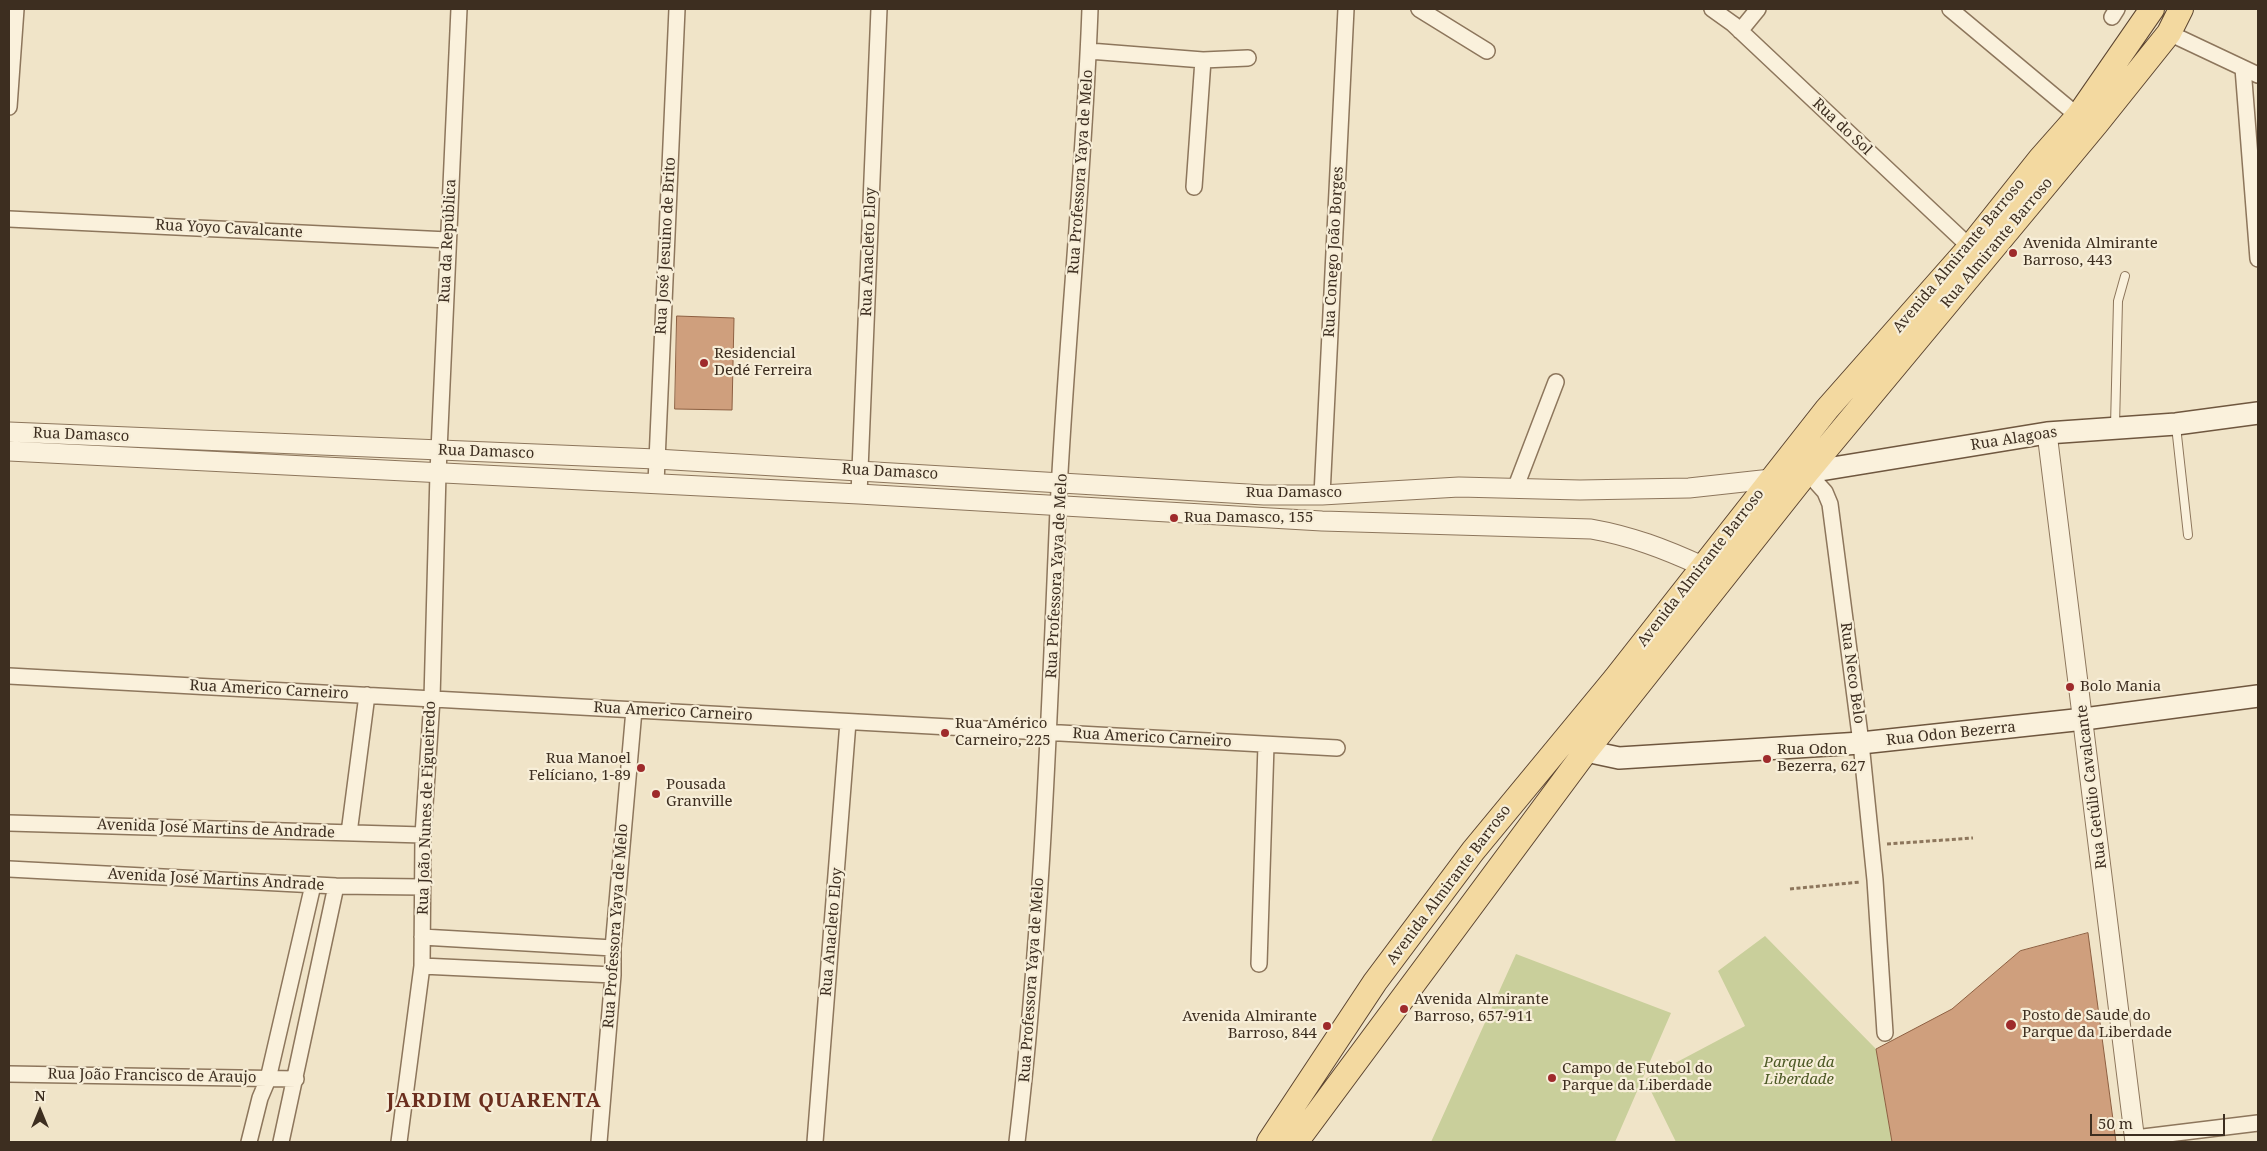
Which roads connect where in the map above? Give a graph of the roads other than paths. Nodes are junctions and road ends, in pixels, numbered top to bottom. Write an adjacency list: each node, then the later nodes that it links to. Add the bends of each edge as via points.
1 (16, 9): 21 (street)
2 (459, 9): 25 (street, Rua da República)
3 (677, 9): 37 (street, Rua José Jesuino de Brito)
4 (879, 9): 38 (street, Rua Anacleto Eloy)
5 (1090, 9): 15 (street, Rua Professora Yaya de Melo)
6 (1346, 9): 46 (street, Rua Conego João Borges)
7 (1419, 9): 16 (street)
8 (1712, 9): 13 (street, Rua do Sol)
9 (1758, 9): 13 (street)
10 (1950, 9): 22 (street)
11 (2152, 9): 22 (main road, Avenida Almirante Barroso)
12 (2181, 9): 14 (main road, Rua Almirante Barroso)
13 (1740, 31): 26 (street, Rua do Sol)
14 (2169, 33): 19 (street); 39 (main road, Rua Almirante Barroso)
15 (1088, 51): 18 (street); 42 (street, Rua Professora Yaya de Melo)
16 (1487, 51)
17 (1248, 58): 18 (street)
18 (1203, 60): 23 (street)
19 (2242, 68): 20 (street); 27 (street)
20 (2258, 76)
21 (9, 107)
22 (2078, 116): 26 (main road, Avenida Almirante Barroso)
23 (1194, 187)
24 (9, 219): 25 (street, Rua Yoyo Cavalcante)
25 (448, 240): 35 (street, Rua da República)
26 (1970, 247): 41 (main road, Avenida Almirante Barroso, via 1827,409)
27 (2258, 259)
28 (2125, 276): 32 (lane, via 2118,301)
29 (1556, 382): 44 (street)
30 (2258, 412): 31 (main road, Rua Alagoas)
31 (2176, 424): 32 (main road, Rua Alagoas); 48 (lane)
32 (2115, 426): 34 (main road, Rua Alagoas)
33 (9, 432): 35 (street, Rua Damasco)
34 (2047, 433): 39 (main road, Rua Alagoas); 56 (street, Rua Getúlio Cavalcante)
35 (439, 450): 37 (street, Rua Damasco); 40 (street, Rua da República)
36 (9, 451): 40 (street, Rua Damasco)
37 (656, 459): 38 (street, Rua Damasco); 43 (street, Rua José Jesuino de Brito)
38 (861, 470): 42 (street, Rua Damasco); 45 (street, Rua Anacleto Eloy)
39 (1807, 472): 41 (main road, Rua Alagoas); 59 (street, Rua Neco Belo, via 1825,492 1830,504); 62 (main road, Rua Almirante Barroso)
40 (438, 473): 43 (street, Rua Damasco); 53 (street, Rua João Nunes de Figueiredo)
41 (1771, 479): 44 (street, Rua Damasco, via 1690,488); 49 (main road, Avenida Almirante Barroso)
42 (1061, 481): 46 (street, Rua Damasco); 47 (street, Rua Professora Yaya de Melo)
43 (656, 484): 45 (street, Rua Damasco)
44 (1514, 488): 46 (street, Rua Damasco, via 1459,487)
45 (859, 494): 47 (street, Rua Damasco)
46 (1322, 495)
47 (1059, 506): 49 (street, Rua Damasco, via 1322,521 1591,529 1658,546); 58 (street, Rua Professora Yaya de Melo)
48 (2188, 535)
49 (1702, 566): 55 (main road, Avenida Almirante Barroso)
50 (9, 676): 51 (street, Rua Americo Carneiro)
51 (367, 695): 53 (street, Rua Americo Carneiro); 64 (street)
52 (2258, 696): 56 (main road, Rua Odon Bezerra)
53 (432, 699): 54 (street, Rua Americo Carneiro); 65 (street, Rua João Nunes de Figueiredo)
54 (634, 710): 57 (street, Rua Americo Carneiro); 71 (street, Rua Professora Yaya de Melo)
55 (1581, 718): 62 (main road); 87 (main road, Avenida Almirante Barroso, via 1473,850 1375,982)
56 (2084, 719): 59 (main road, Rua Odon Bezerra); 80 (street, Rua Getúlio Cavalcante)
57 (848, 722): 58 (street, Rua Americo Carneiro); 85 (street, Rua Anacleto Eloy)
58 (1050, 733): 60 (street, Rua Americo Carneiro); 86 (street, Rua Professora Yaya de Melo, via 1026,1069)
59 (1861, 743): 62 (main road, Rua Odon Bezerra, via 1619,758); 75 (street, Rua Neco Belo, via 1875,880)
60 (1266, 744): 61 (street, Rua Americo Carneiro); 72 (street)
61 (1337, 748)
62 (1586, 751): 88 (main road, Avenida Almirante Barroso)
63 (9, 823): 64 (street, Avenida José Martins de Andrade)
64 (349, 833): 65 (street, Avenida José Martins de Andrade)
65 (423, 835): 69 (street, Rua João Nunes de Figueiredo)
66 (9, 869): 67 (street, Avenida José Martins Andrade)
67 (313, 885): 68 (street, Avenida José Martins Andrade); 77 (street)
68 (336, 886): 69 (street, Avenida José Martins Andrade); 78 (street)
69 (422, 887): 70 (street, Rua João Nunes de Figueiredo)
70 (422, 937): 71 (street); 73 (street, Rua João Nunes de Figueiredo)
71 (613, 948): 74 (street, Rua Professora Yaya de Melo)
72 (1259, 964)
73 (422, 966): 74 (street); 83 (street, Rua João Nunes de Figueiredo)
74 (613, 975): 84 (street, Rua Professora Yaya de Melo)
75 (1885, 1032)
76 (9, 1074): 77 (street, Rua João Francisco de Araujo)
77 (268, 1079): 78 (street, Rua João Francisco de Araujo); 81 (street)
78 (296, 1079): 82 (street)
79 (2258, 1124): 80 (street)
80 (2135, 1140)
81 (249, 1142)
82 (281, 1142)
83 (399, 1142)
84 (599, 1142)
85 (814, 1142)
86 (1017, 1142)
87 (1269, 1142)
88 (1296, 1142)

